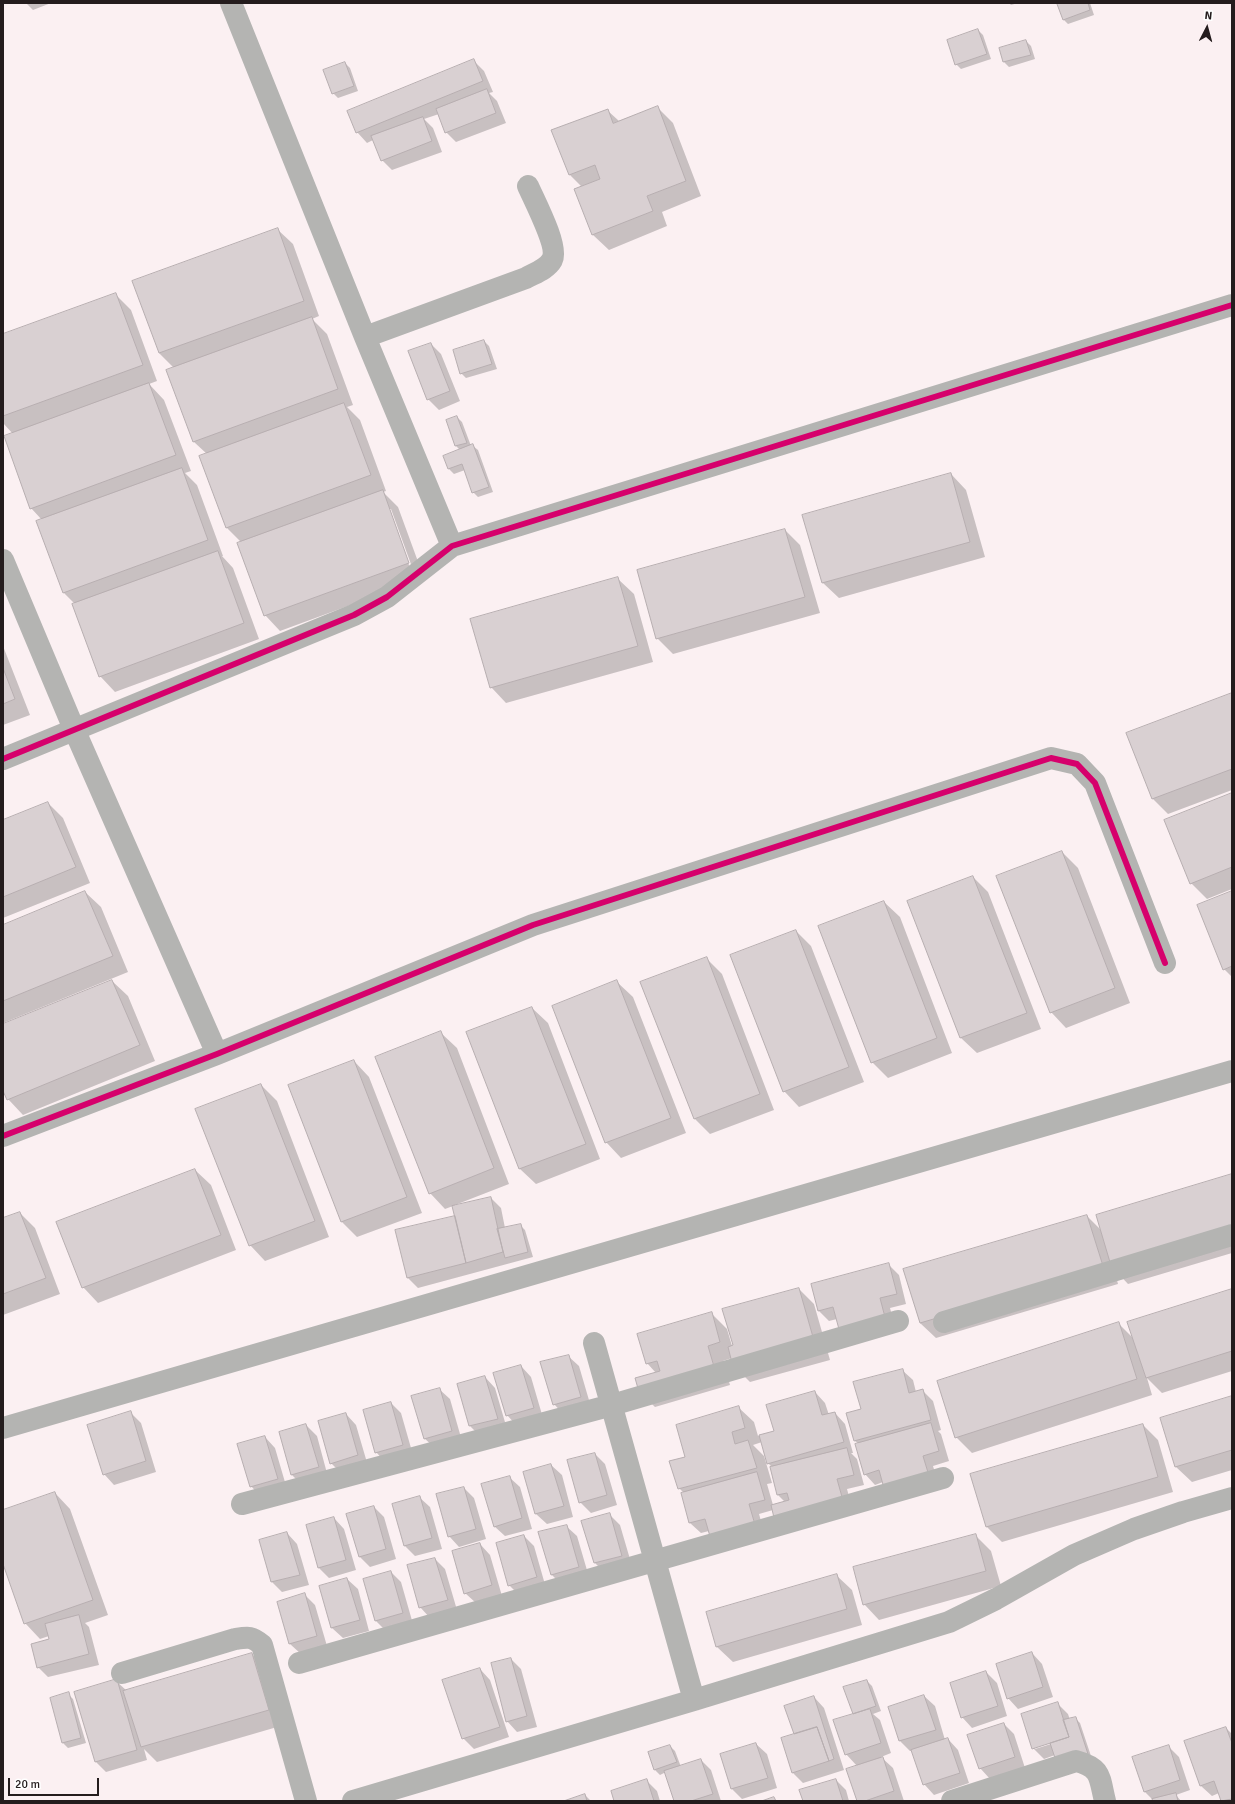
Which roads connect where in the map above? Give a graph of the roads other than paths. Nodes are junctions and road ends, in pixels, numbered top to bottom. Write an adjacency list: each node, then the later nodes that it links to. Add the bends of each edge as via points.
1 (231, 3): 4 (street)
2 (528, 186): 4 (street, via 553,246 552,259 544,269 526,278)
3 (1232, 305): 5 (street)
4 (365, 337): 5 (street)
5 (452, 546): 7 (street, via 386,597 354,615)
6 (3, 560): 7 (street)
7 (74, 729): 8 (street); 10 (street)
8 (3, 759)
9 (1165, 963): 10 (street, via 1095,783 1077,764 1051,758 533,925)
10 (217, 1054): 12 (street)
11 (1232, 1071): 18 (street)
12 (3, 1136)
13 (1232, 1235): 15 (street)
14 (898, 1321): 17 (street)
15 (944, 1322)
16 (594, 1343): 17 (street)
17 (612, 1405): 21 (street); 22 (street)
18 (3, 1428)
19 (943, 1478): 22 (street)
20 (1232, 1498): 25 (street, via 1134,1529 1074,1555 949,1622)
21 (242, 1504)
22 (655, 1560): 23 (street); 25 (street)
23 (299, 1663)
24 (122, 1673): 26 (street, via 246,1637 255,1638 262,1645)
25 (694, 1700): 27 (street)
26 (306, 1801)
27 (353, 1801)
28 (952, 1801): 29 (street, via 1076,1761 1090,1765 1098,1774)
29 (1105, 1801)

